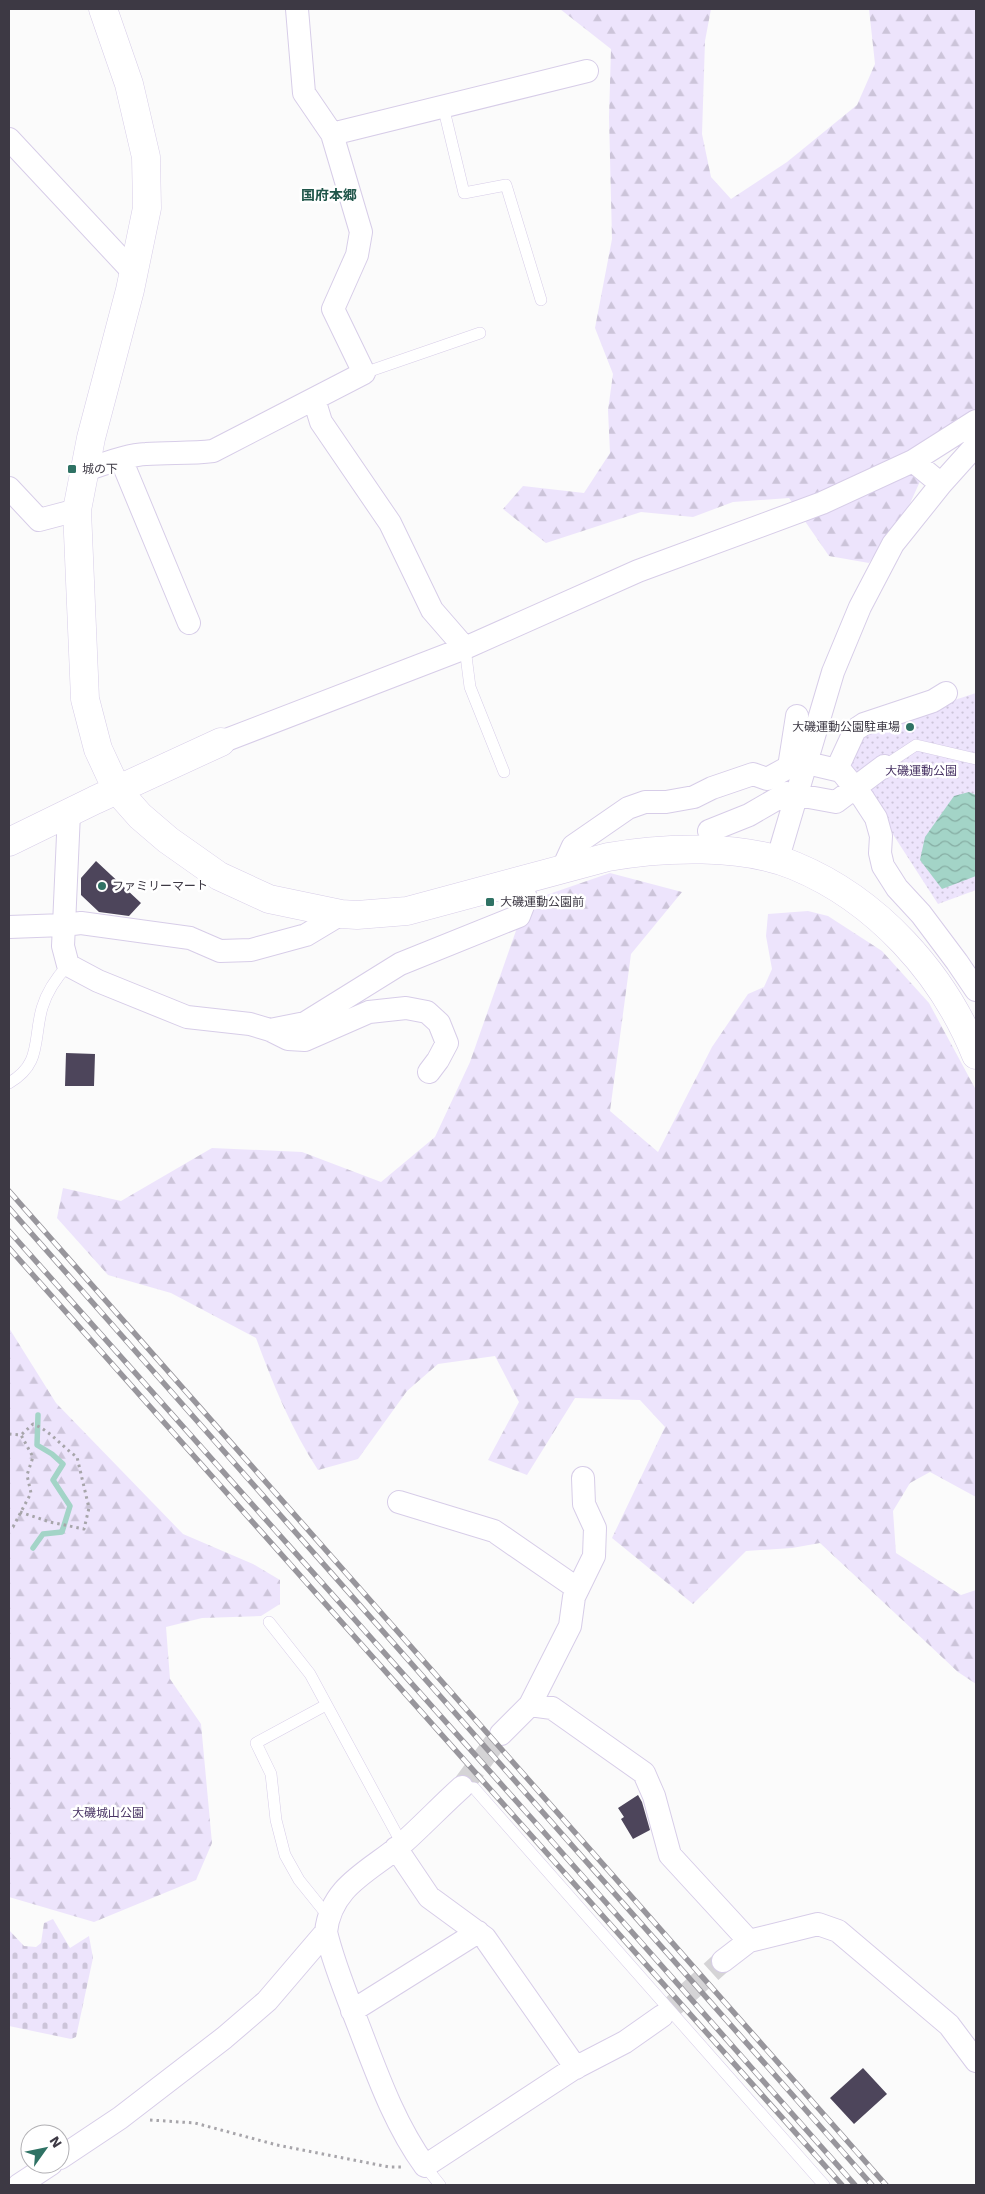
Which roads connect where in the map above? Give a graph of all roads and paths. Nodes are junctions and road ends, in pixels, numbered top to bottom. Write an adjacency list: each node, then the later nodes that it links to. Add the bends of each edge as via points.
1 (103, 9): 7 (street, via 129,84 146,157 147,208)
2 (297, 9): 5 (street, via 304,93)
3 (587, 71): 4 (street)
4 (443, 106): 5 (street); 8 (lane, via 464,193 506,185)
5 (332, 134): 10 (street, via 361,232 357,255 333,309)
6 (9, 138): 7 (street)
7 (134, 273): 16 (street)
8 (541, 300)
9 (480, 334): 10 (lane)
10 (364, 373): 11 (street)
11 (314, 399): 14 (street, via 213,452 145,454); 21 (street, via 321,422 390,523 432,610)
12 (976, 421): 15 (street)
13 (976, 445): 17 (street)
14 (121, 459): 16 (street); 20 (street)
15 (913, 461): 17 (street); 21 (street, via 822,503 638,571)
16 (85, 470): 19 (street)
17 (941, 484): 26 (street, via 893,544 860,606 833,672)
18 (9, 488): 19 (street, via 40,520)
19 (77, 510): 31 (street, via 85,699 98,749)
20 (189, 623)
21 (465, 648): 24 (street); 29 (lane, via 470,687)
22 (946, 693): 28 (street, via 855,730)
23 (797, 716): 37 (street, via 789,767 767,779 753,774 694,797 645,802 628,808 573,846)
24 (221, 742): 31 (street)
25 (976, 759): 27 (lane, via 916,744)
26 (807, 763): 28 (street); 32 (street)
27 (884, 766): 30 (street)
28 (837, 769): 30 (street)
29 (504, 772)
30 (854, 788): 32 (street, via 836,802); 43 (street, via 876,818 883,866)
31 (117, 790): 33 (street); 39 (street, via 168,840 219,876 268,899)
32 (798, 794): 34 (street, via 786,792 749,814); 36 (street)
33 (69, 814): 35 (street); 40 (street)
34 (709, 831)
35 (9, 842)
36 (777, 860): 37 (street, via 724,851 665,850 636,852); 45 (street, via 836,886 866,906 896,934 924,965 970,1038)
37 (562, 870): 38 (street)
38 (520, 881): 39 (street, via 407,911); 44 (street, via 526,898 519,916 400,964 305,1023)
39 (341, 914): 40 (street, via 306,935 251,950 220,951 190,938 81,923)
40 (64, 924): 41 (street); 42 (street, via 63,946)
41 (9, 927)
42 (68, 965): 44 (street, via 98,981 187,1017 250,1024); 47 (lane, via 53,982 42,1008 33,1060)
43 (976, 990)
44 (270, 1030): 46 (street, via 288,1039 305,1040 369,1012 406,1008 428,1012 440,1023 447,1043)
45 (976, 1055)
46 (429, 1072)
47 (9, 1083)
48 (9, 1434): 49 (path)
49 (21, 1435): 52 (path, via 33,1457 27,1475 30,1493); 52 (path, via 33,1424 46,1429 77,1457 89,1508 84,1529)
50 (583, 1478): 54 (street, via 584,1504 595,1528 594,1556)
51 (399, 1502): 54 (street, via 494,1531)
52 (20, 1512): 53 (path, via 13,1527)
53 (9, 1528)
54 (578, 1589): 57 (street, via 570,1626)
55 (269, 1622): 56 (lane, via 310,1674)
56 (326, 1704): 60 (lane); 61 (lane, via 256,1743 271,1774 276,1820 285,1855)
57 (530, 1705): 58 (street); 63 (street, via 552,1708 644,1773 654,1796 670,1855)
58 (501, 1734)
59 (462, 1787): 60 (street); 66 (lane, via 474,1788)
60 (399, 1846): 61 (street, via 347,1885); 62 (street, via 428,1897)
61 (327, 1924): 65 (street, via 333,1960); 69 (street, via 267,2001)
62 (478, 1932): 65 (street); 68 (street, via 486,1938)
63 (749, 1941): 64 (street); 67 (street, via 818,1924 838,1931 949,2025)
64 (723, 1961)
65 (352, 2011): 72 (street)
66 (669, 2016): 68 (street); 75 (lane)
67 (976, 2061)
68 (576, 2068): 72 (street)
69 (120, 2118): 70 (street); 72 (path, via 195,2124)
70 (70, 2151)
71 (36, 2174): 73 (street)
72 (422, 2176): 74 (lane)
73 (19, 2185)
74 (440, 2185)
75 (824, 2185)

